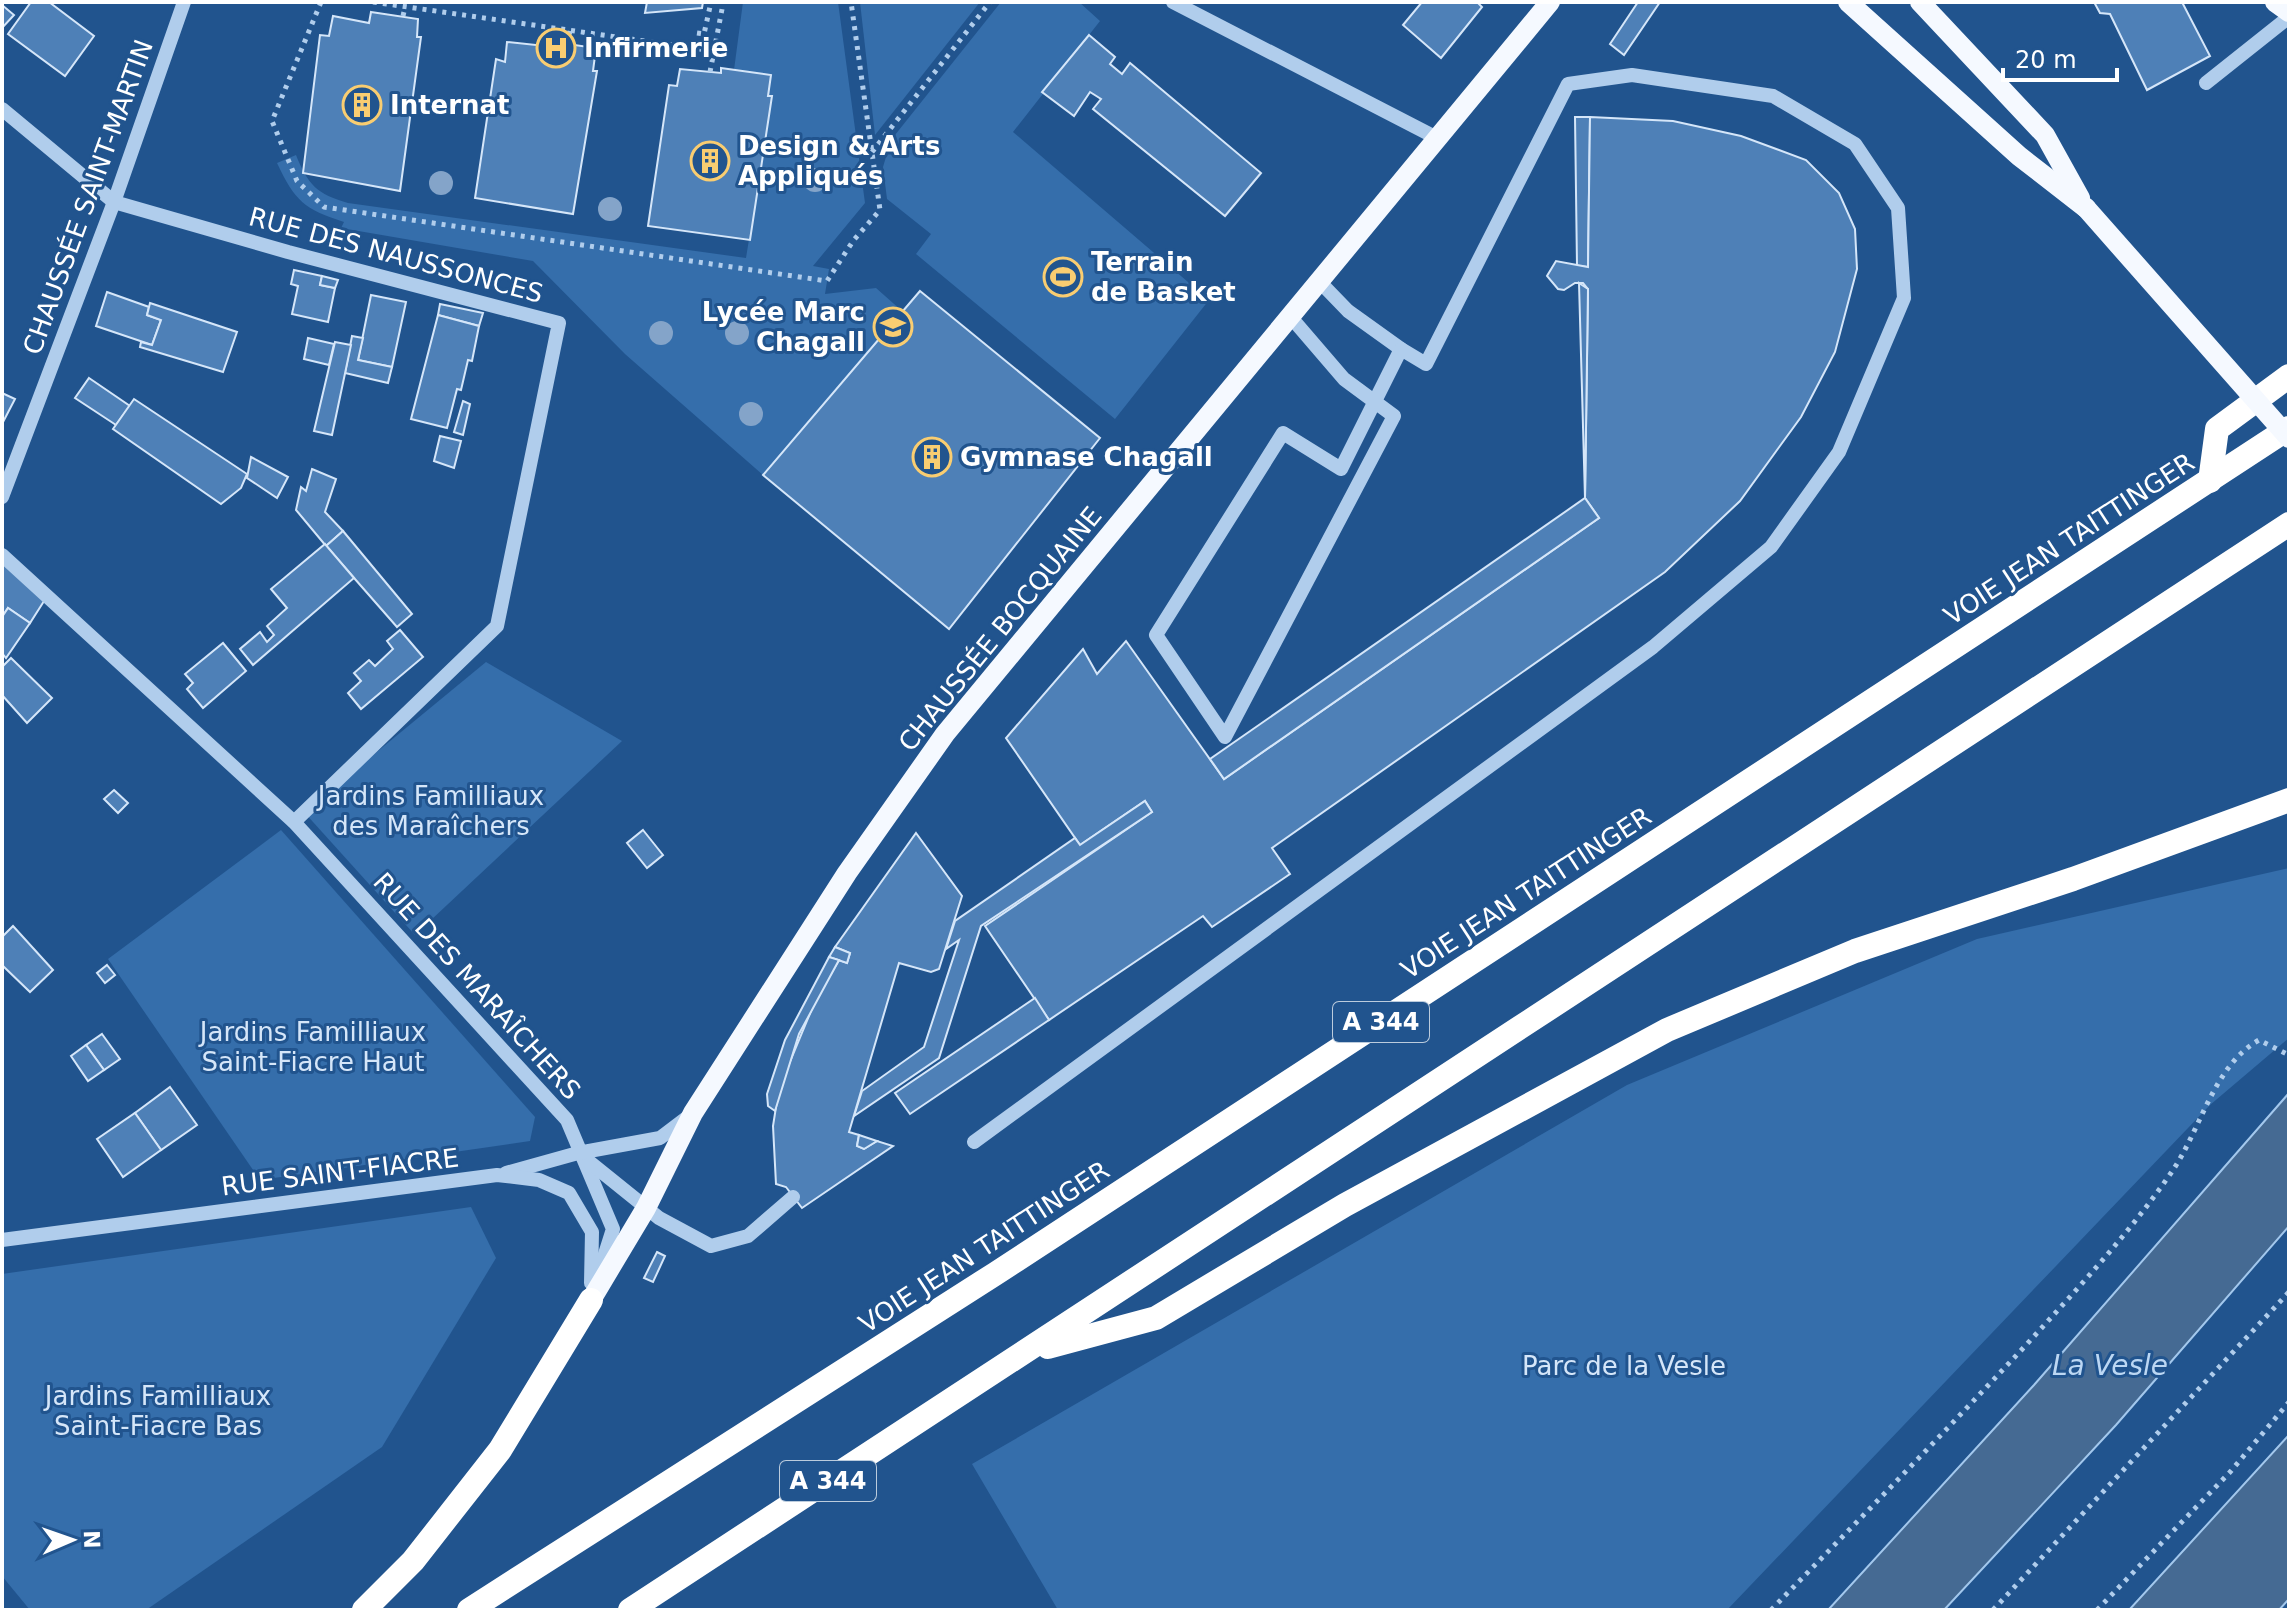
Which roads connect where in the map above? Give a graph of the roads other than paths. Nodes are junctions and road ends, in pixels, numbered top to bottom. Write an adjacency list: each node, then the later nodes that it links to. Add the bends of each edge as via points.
1 (184, 2): 11 (street, CHAUSSÉE SAINT-MARTIN)
2 (1173, 2): 10 (street)
3 (1550, 2): 10 (main road, CHAUSSÉE BOCQUAINE)
4 (1848, 2): 12 (main road, via 2019,156)
5 (1920, 2): 12 (main road, via 2045,135)
6 (2275, 2): 7 (main road)
7 (2289, 15): 8 (street)
8 (2206, 83)
9 (2, 109): 11 (street, RUE DES NAUSSONCES)
10 (1435, 137): 13 (main road, CHAUSSÉE BOCQUAINE)
11 (114, 202): 21 (street, CHAUSSÉE SAINT-MARTIN); 25 (street, RUE DES NAUSSONCES, via 559,323 497,626)
12 (2086, 208): 19 (main road, bridge)
13 (1318, 280): 14 (main road, CHAUSSÉE BOCQUAINE); 15 (street, via 1366,327)
14 (1289, 315): 17 (street, via 1344,379); 26 (main road, CHAUSSÉE BOCQUAINE, via 945,734 847,873)
15 (1401, 349): 17 (street); 27 (street, via 1426,364 1568,84 1632,75 1773,96 1855,144 1898,208 1904,298 1839,452 1771,547 1653,647)
16 (2289, 376): 20 (highway, via 2217,429)
17 (1373, 399): 17 (street, via 1341,469 1283,433 1156,635 1225,737 1394,416)
18 (2289, 428): 20 (highway, VOIE JEAN TAITTINGER / A 344)
19 (2289, 438)
20 (2210, 481): 36 (highway, VOIE JEAN TAITTINGER / A 344, via 995,1274)
21 (2, 497)
22 (2289, 524): 34 (highway, A 344)
23 (2, 555): 25 (street, RUE DES MARAÎCHERS)
24 (2289, 800): 34 (highway, via 1855,951 1667,1030 1345,1205 1156,1318)
25 (294, 822): 28 (street, RUE DES MARAÎCHERS, via 567,1120)
26 (693, 1113): 28 (street, via 660,1138); 31 (main road, CHAUSSÉE BOCQUAINE)
27 (974, 1142)
28 (578, 1153): 29 (street); 31 (street); 33 (street, RUE DES MARAÎCHERS, via 613,1229)
29 (497, 1175): 32 (street, RUE SAINT-FIACRE); 33 (street, RUE SAINT-FIACRE, via 539,1180 569,1193 592,1232)
30 (793, 1197): 31 (street, via 748,1236 711,1246)
31 (646, 1208): 33 (main road, CHAUSSÉE BOCQUAINE)
32 (2, 1240)
33 (591, 1300): 35 (highway, via 500,1450 413,1561)
34 (1027, 1353): 37 (highway, A 344)
35 (364, 1610)
36 (469, 1610)
37 (630, 1610)

